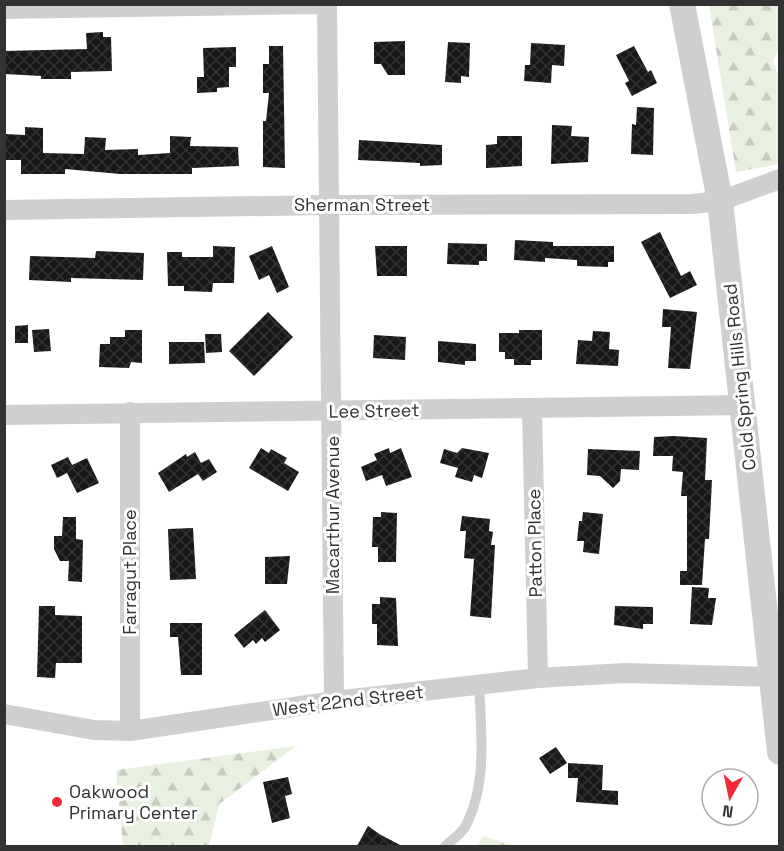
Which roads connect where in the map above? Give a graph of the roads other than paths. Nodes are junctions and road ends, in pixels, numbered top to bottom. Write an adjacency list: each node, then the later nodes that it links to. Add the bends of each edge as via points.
1 (318, 4): 4 (street)
2 (327, 4): 7 (street, Macarthur Avenue)
3 (682, 4): 6 (street, Cold Spring Hills Road)
4 (4, 9)
5 (780, 179): 6 (street, Sherman Street)
6 (720, 201): 7 (street, Sherman Street); 9 (street, Cold Spring Hills Road)
7 (328, 205): 8 (street, Sherman Street); 11 (street, Macarthur Avenue)
8 (4, 210)
9 (744, 405): 10 (street, Lee Street); 14 (street, Cold Spring Hills Road)
10 (532, 408): 11 (street, Lee Street); 15 (street, Patton Place)
11 (332, 411): 12 (street, Lee Street); 17 (street, Macarthur Avenue)
12 (130, 412): 13 (street, Lee Street); 19 (street, Farragut Place)
13 (4, 415)
14 (769, 677): 15 (street, West 22nd Street, via 625,673); 20 (street, Cold Spring Hills Road)
15 (538, 678): 16 (street, West 22nd Street)
16 (479, 684): 17 (street, West 22nd Street); 21 (lane, via 478,793 464,829)
17 (334, 701): 19 (street, West 22nd Street)
18 (4, 714): 19 (street, West 22nd Street, via 94,730)
19 (130, 731)
20 (780, 752)
21 (445, 846)

